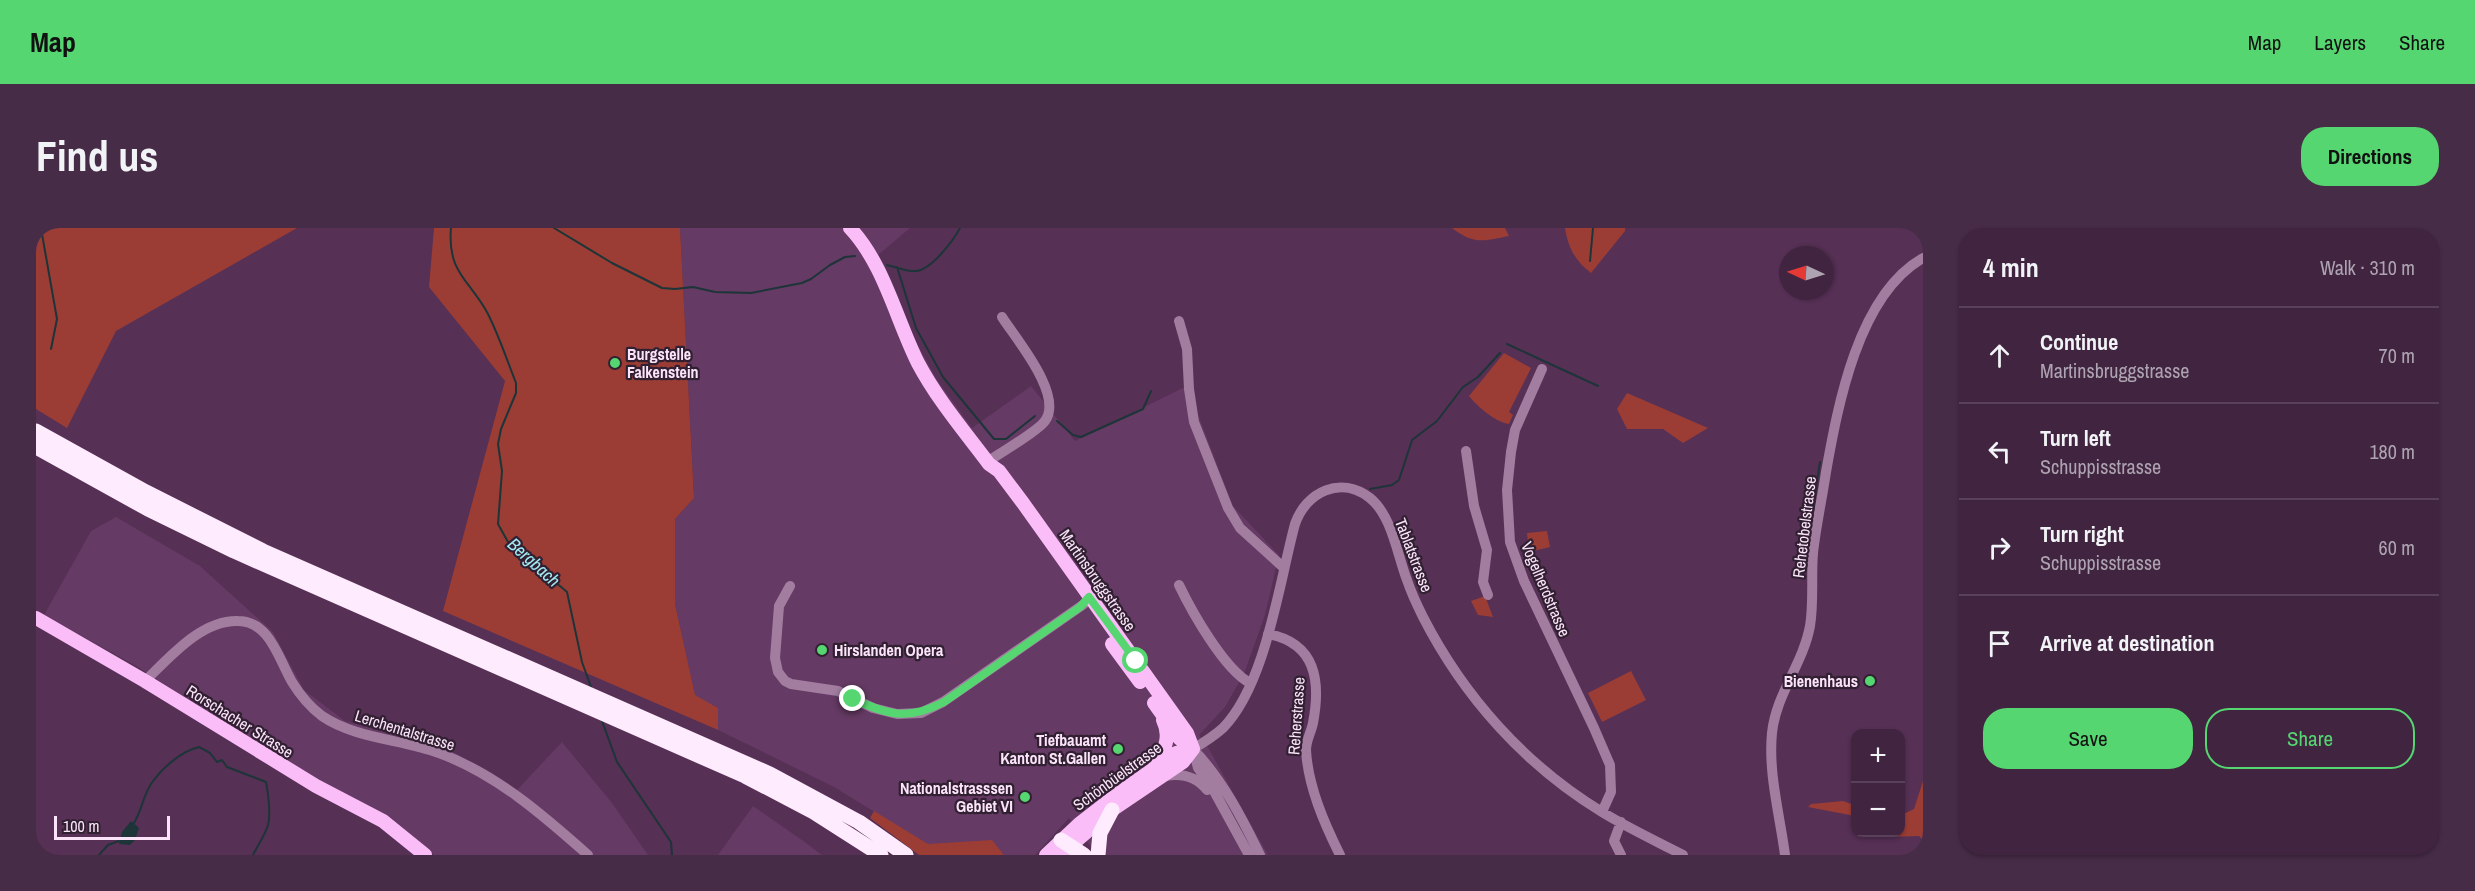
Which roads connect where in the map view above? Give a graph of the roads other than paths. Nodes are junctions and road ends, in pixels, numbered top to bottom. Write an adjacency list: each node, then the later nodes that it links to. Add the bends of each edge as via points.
1 (850, 228): 9 (main road, Martinsbruggstrasse, via 882,280 924,372)
2 (1923, 258): 41 (street, Rehetobelstrasse, via 1904,273 1874,312 1838,407 1813,554 1810,627 1778,704 1772,731)
3 (1002, 317): 9 (street, via 1045,383 1050,406 1044,423)
4 (1179, 321): 10 (street, via 1187,349 1194,422 1228,508 1240,528)
5 (1542, 369): 24 (street, Vogelherdstrasse, via 1515,430 1507,490 1510,542 1524,581 1610,765 1611,792)
6 (36, 431): 32 (highway, via 228,534 770,774 859,822)
7 (36, 447): 22 (highway, via 234,551)
8 (1466, 451): 13 (street, via 1474,506 1487,550 1483,582)
9 (988, 463): 14 (main road, Martinsbruggstrasse, via 999,471 1023,503)
10 (1284, 568): 16 (street, Tablatstrasse); 24 (street, Tablatstrasse, via 1297,517 1308,500 1332,488 1363,493 1382,511 1420,610 1473,698 1523,753)
11 (1179, 585): 18 (street, via 1226,661)
12 (790, 586): 14 (street, via 779,606 776,665 781,677 791,684 838,691 873,708 897,714 921,713 944,702)
13 (1488, 595)
14 (1086, 601): 19 (main road, Martinsbruggstrasse); 20 (main road, Martinsbruggstrasse, via 1187,733)
15 (36, 618): 17 (main road, Rorschacher Strasse)
16 (1268, 634): 18 (street, Tablatstrasse); 38 (street, Reherstrasse, via 1297,646 1312,665 1316,688 1306,749 1308,764 1320,808)
17 (145, 681): 28 (main road, Rorschacher Strasse, via 315,786 382,820); 29 (street, Lerchentalstrasse, via 209,627 249,622 268,637 293,684 323,716 359,733 439,753 475,770 539,813)
18 (1250, 683): 20 (street, Tablatstrasse, via 1227,723)
19 (1156, 705): 20 (main road, Martinsbruggstrasse, via 1179,738); 21 (main road, Martinsbruggstrasse, via 1167,735)
20 (1193, 749): 21 (main road, Schönbüelstrasse, via 1176,753); 25 (street, Martinsbruggstrasse, via 1198,768); 37 (street, Martinsbruggstrasse, via 1206,762)
21 (1155, 774): 23 (main road, Schönbüelstrasse); 25 (street, Martinsbruggstrasse, via 1182,775 1201,782); 27 (main road, Schönbüelstrasse, via 1093,813)
22 (745, 776): 30 (highway); 31 (highway, via 812,811)
23 (1112, 810): 27 (main road, Schönbüelstrasse); 35 (highway, via 1100,833)
24 (1602, 812): 26 (street, Tablatstrasse)
25 (1228, 815): 36 (street, Martinsbruggstrasse)
26 (1621, 822): 39 (street, via 1614,841); 40 (street, Tablatstrasse)
27 (1065, 849): 33 (main road, Schönbüelstrasse); 34 (highway)
28 (425, 855)
29 (588, 855)
30 (863, 855)
31 (880, 855)
32 (906, 855)
33 (1046, 855)
34 (1084, 855)
35 (1098, 855)
36 (1249, 855)
37 (1260, 855)
38 (1340, 855)
39 (1621, 855)
40 (1683, 855)
41 (1785, 855)

